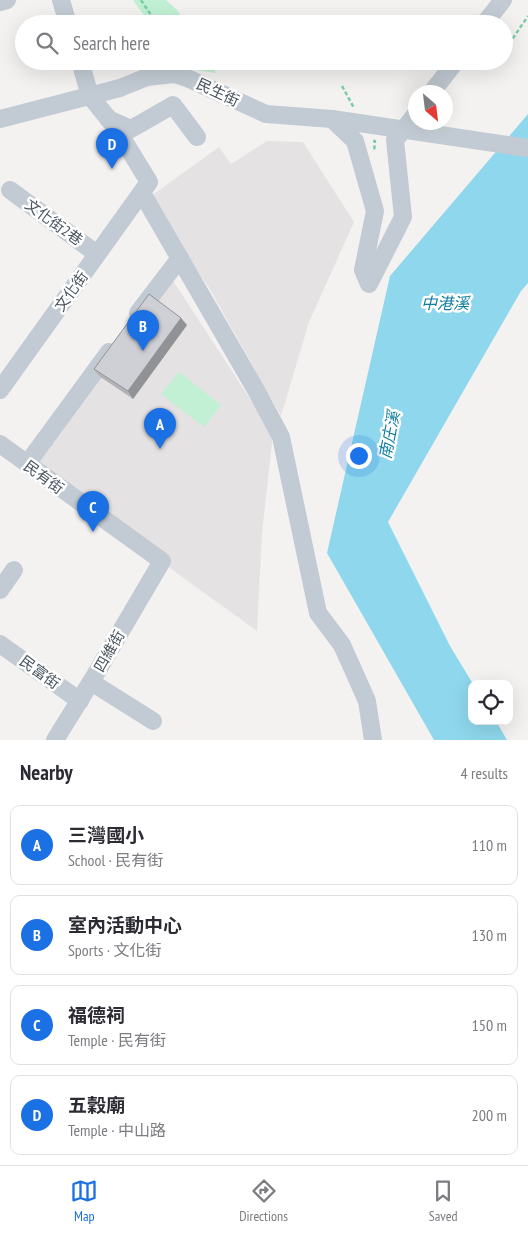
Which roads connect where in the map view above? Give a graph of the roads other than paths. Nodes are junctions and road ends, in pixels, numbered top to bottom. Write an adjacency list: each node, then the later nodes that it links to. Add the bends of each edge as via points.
1 (7, 0): 4 (street)
2 (61, 0): 5 (street)
3 (503, 0): 6 (street)
4 (0, 2)
5 (65, 15)
6 (491, 15)
7 (83, 70): 10 (street)
8 (449, 70): 9 (street)
9 (437, 85)
10 (90, 96): 11 (street, 民生街); 12 (street); 13 (street, 民生街, via 147,77 174,74 266,114)
11 (0, 119)
12 (108, 119): 15 (street, via 132,129 173,105); 18 (street, via 149,182)
13 (332, 119): 14 (street, via 355,141 374,211 363,270 369,284 403,217 395,140); 16 (street, 民生街)
14 (408, 124)
15 (198, 137)
16 (528, 148)
17 (10, 190): 19 (street, 文化街2巷)
18 (142, 193): 19 (street, 文化街); 20 (street)
19 (98, 254): 21 (street, 文化街)
20 (180, 258): 23 (street); 32 (street, via 280,437 318,614 342,646 367,702)
21 (0, 390)
22 (0, 444): 23 (street, 民有街)
23 (27, 464): 24 (street, 民有街)
24 (162, 561): 28 (street, 四維街)
25 (14, 570): 26 (street)
26 (0, 590)
27 (0, 644): 29 (street, 民富街)
28 (91, 682): 29 (street, 四維街); 30 (street)
29 (80, 701): 31 (street, 四維街)
30 (153, 722)
31 (55, 740)
32 (373, 740)

